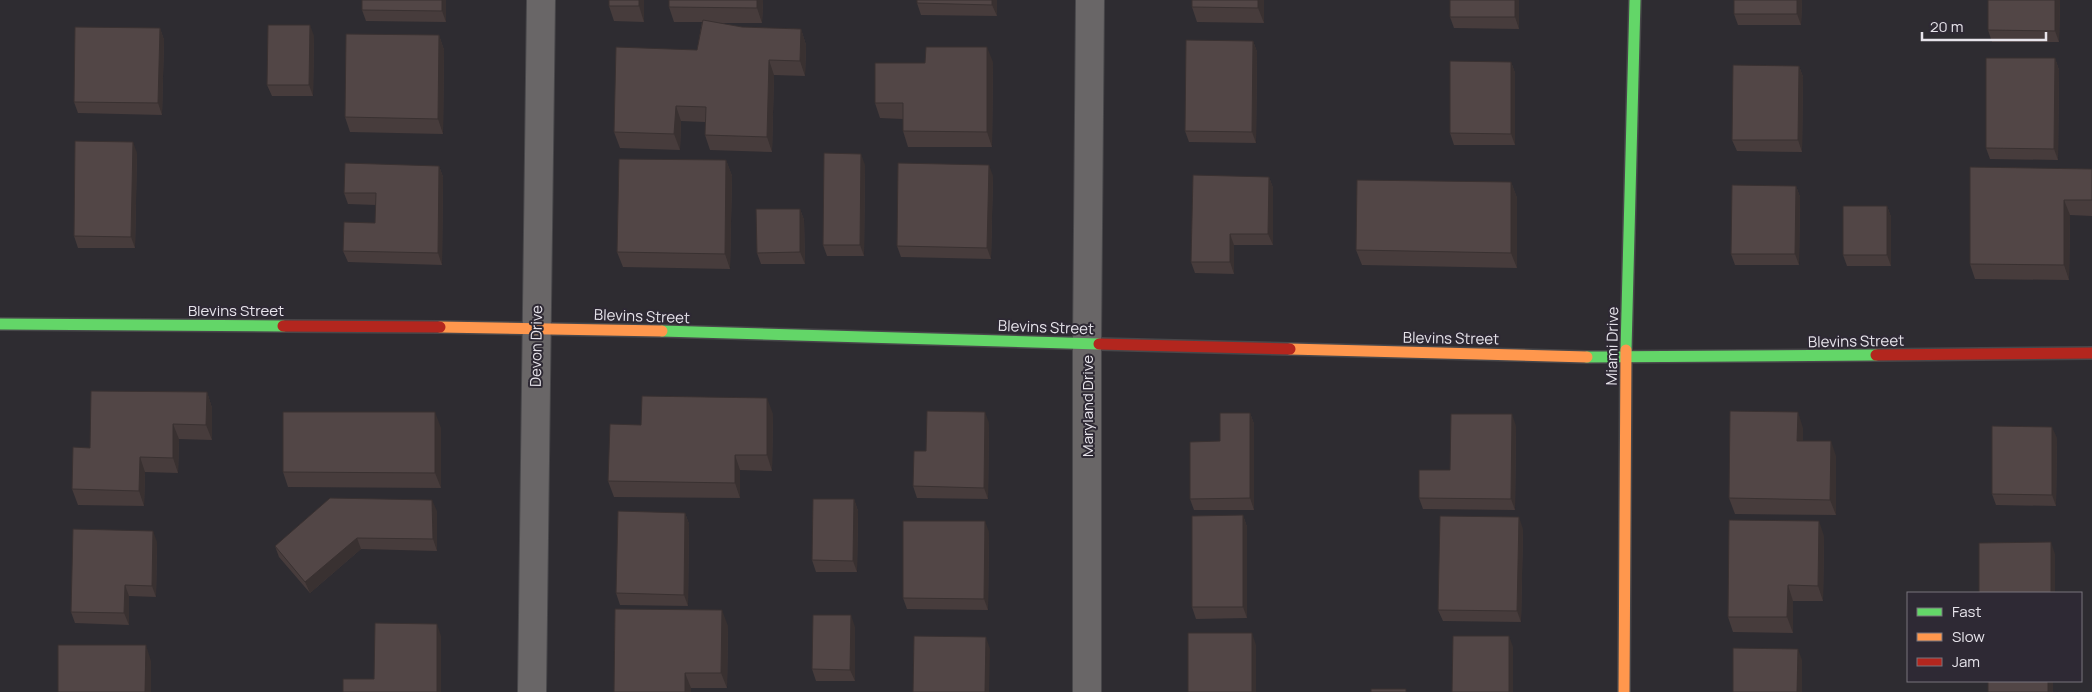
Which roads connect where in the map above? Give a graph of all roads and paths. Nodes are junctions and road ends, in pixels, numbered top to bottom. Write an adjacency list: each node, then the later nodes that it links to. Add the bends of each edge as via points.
1 (541, 0): 5 (street, Devon Drive)
2 (1090, 0): 6 (street, Maryland Drive)
3 (1635, 0): 8 (street, Miami Drive)
4 (0, 324): 5 (street, Blevins Street)
5 (536, 328): 6 (street, Blevins Street); 9 (street, Devon Drive)
6 (1087, 344): 8 (street, Blevins Street); 10 (street, Maryland Drive)
7 (2092, 354): 8 (street, Blevins Street)
8 (1626, 358): 11 (street, Miami Drive)
9 (532, 692)
10 (1087, 692)
11 (1624, 692)

